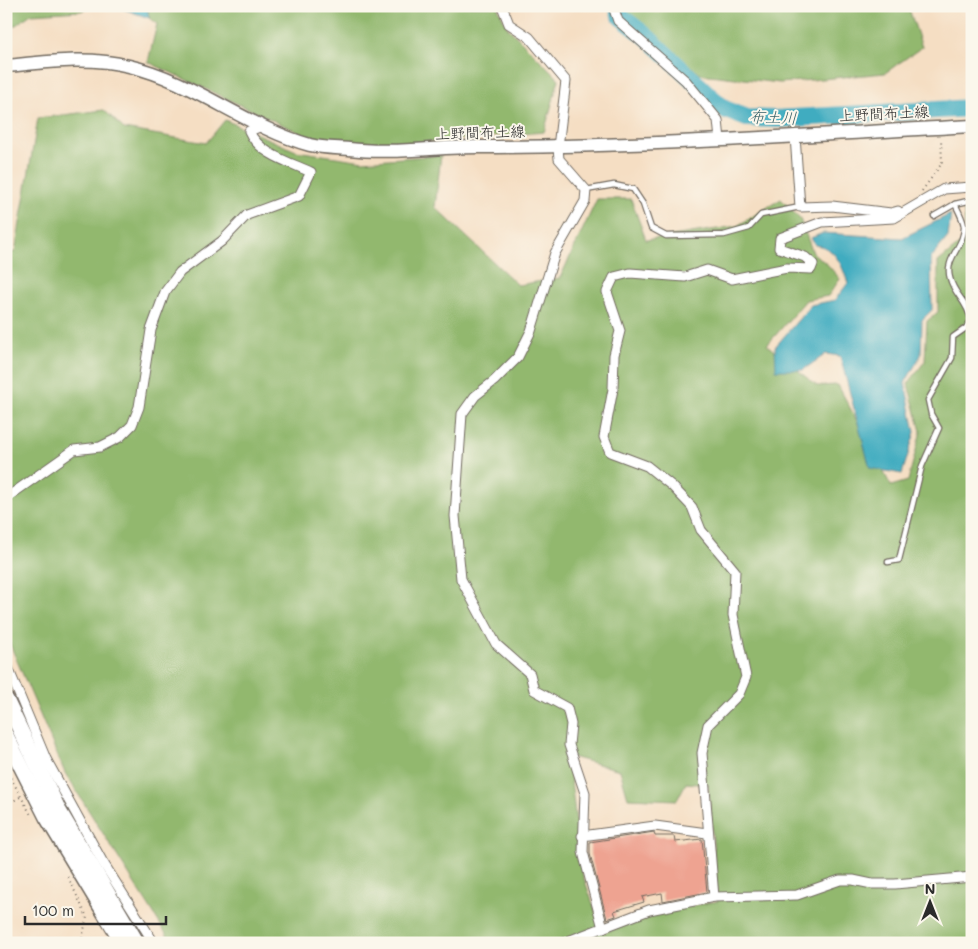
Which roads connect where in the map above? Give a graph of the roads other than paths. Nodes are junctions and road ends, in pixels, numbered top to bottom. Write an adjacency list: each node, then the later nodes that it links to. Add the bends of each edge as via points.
1 (502, 6): 8 (street, via 509,24 529,37 566,81)
2 (613, 6): 7 (street, via 618,21 686,81 718,120)
3 (6, 66): 4 (main road, 上野間布土線, via 89,60 130,66 181,85)
4 (262, 126): 8 (main road, 上野間布土線, via 311,145 365,151); 16 (street, via 249,131 254,143 311,172 299,196 248,215 222,241 180,272 165,292 151,330 139,407 132,425 120,437 100,446 74,450)
5 (972, 126): 6 (main road, 上野間布土線)
6 (795, 136): 7 (main road, 上野間布土線); 13 (street)
7 (720, 140): 8 (main road, 上野間布土線)
8 (558, 147): 10 (street, via 559,159)
9 (972, 187): 14 (street, via 944,189)
10 (586, 190): 13 (lane, via 614,185 633,190 643,204 651,228 666,236 724,235 749,228 761,215); 22 (street, via 585,201 555,253 531,331 518,357 475,396 462,414 455,516 461,579 496,644 530,674 534,690 567,708 571,724 569,745 584,793)
11 (972, 200): 12 (lane)
12 (955, 204): 15 (lane); 17 (lane, via 964,226 962,240 950,261 949,277 968,306 971,320 953,337 952,358 928,400 939,428 922,466 899,560)
13 (800, 207): 14 (street, via 832,206 891,213)
14 (908, 209): 21 (street, via 894,218 822,222 780,238 779,248 805,257 813,264 811,269 787,268 732,279 707,270 685,277 630,273 614,277 607,292 620,330 604,437 610,452 647,466 672,486 692,507 701,530 735,571 733,615 746,677 739,694 708,725 702,753)
15 (934, 216)
16 (6, 498)
17 (888, 562)
18 (6, 663): 28 (street, via 46,759 102,861)
19 (6, 700): 27 (highway, via 59,811)
20 (6, 736): 26 (highway, via 47,816)
21 (708, 833): 22 (street, via 655,826); 24 (street)
22 (582, 836): 25 (street, via 583,852)
23 (972, 876): 24 (street, via 895,884 840,880 796,895)
24 (714, 897): 25 (street, via 649,910)
25 (603, 928): 29 (street)
26 (122, 943)
27 (137, 943)
28 (154, 943)
29 (563, 943)

